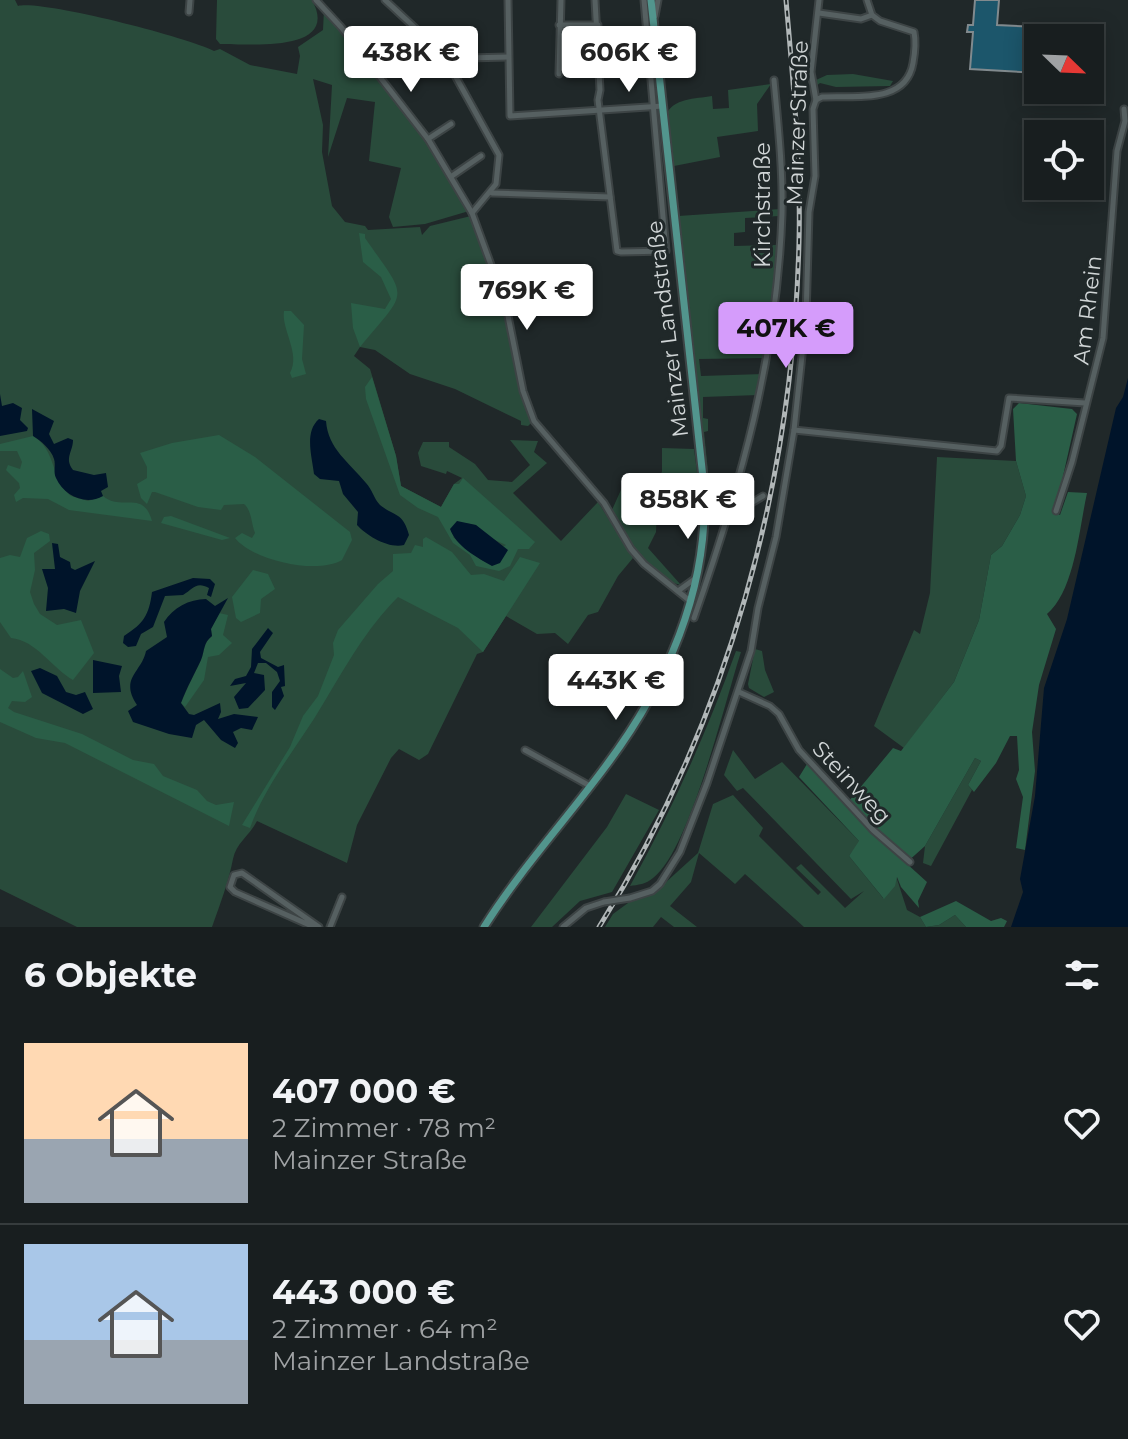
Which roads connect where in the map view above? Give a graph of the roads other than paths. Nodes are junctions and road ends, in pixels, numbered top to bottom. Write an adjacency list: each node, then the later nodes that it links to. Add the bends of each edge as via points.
1 (190, 0): 12 (street)
2 (316, 0): 28 (street)
3 (385, 0): 19 (street)
4 (508, 0): 18 (street)
5 (561, 0): 16 (street)
6 (595, 0): 17 (street)
7 (644, 0): 23 (street)
8 (651, 0): 15 (main road, Mainzer Landstraße)
9 (658, 0): 15 (street)
10 (819, 0): 13 (street, Mainzer Straße)
11 (867, 0): 14 (street)
12 (189, 12)
13 (819, 13): 14 (street, via 861,19); 22 (street, Mainzer Straße, via 811,72)
14 (872, 15): 22 (street, via 910,28 916,39 912,67 902,86 885,94)
15 (653, 24): 24 (main road, Mainzer Landstraße)
16 (559, 25): 17 (street); 20 (street)
17 (598, 25): 26 (street)
18 (508, 57): 19 (street, via 467,58); 26 (street, via 510,116)
19 (447, 66): 31 (street, via 499,155)
20 (559, 74)
21 (774, 80): 39 (street, Kirchstraße, via 782,169 778,278 760,397)
22 (816, 100): 35 (street, Mainzer Straße, via 806,318)
23 (653, 106): 24 (street); 26 (street); 32 (street, via 666,251 617,251)
24 (663, 106): 37 (main road, Mainzer Landstraße)
25 (1124, 109): 34 (street, Am Rhein, via 1107,308 1100,356)
26 (599, 111): 32 (street)
27 (451, 124): 28 (street)
28 (428, 139): 30 (street)
29 (481, 156): 30 (street)
30 (452, 176): 33 (street)
31 (491, 193): 32 (street); 33 (street)
32 (610, 197)
33 (472, 213): 41 (street, via 506,306 527,406 604,503 637,557)
34 (1085, 403): 35 (street, via 1009,398 997,451); 38 (street, Am Rhein)
35 (794, 430): 44 (street, Mainzer Straße, via 776,537)
36 (763, 496): 39 (street)
37 (705, 511): 39 (street); 40 (main road, Mainzer Landstraße)
38 (1056, 511)
39 (728, 517): 43 (street, Kirchstraße)
40 (698, 574): 41 (street); 42 (main road, Mainzer Landstraße)
41 (677, 591): 42 (street)
42 (691, 603): 46 (main road, Mainzer Landstraße, via 659,679)
43 (694, 618)
44 (739, 692): 47 (street, Steinweg, via 779,714 799,750); 52 (street, Mainzer Straße, bridge, via 669,872 652,891 586,908)
45 (525, 750): 46 (street)
46 (590, 786): 51 (main road, Mainzer Landstraße)
47 (910, 862)
48 (342, 897): 50 (street)
49 (317, 927): 49 (street, via 237,873 230,887)
50 (330, 927)
51 (484, 927)
52 (563, 927)

